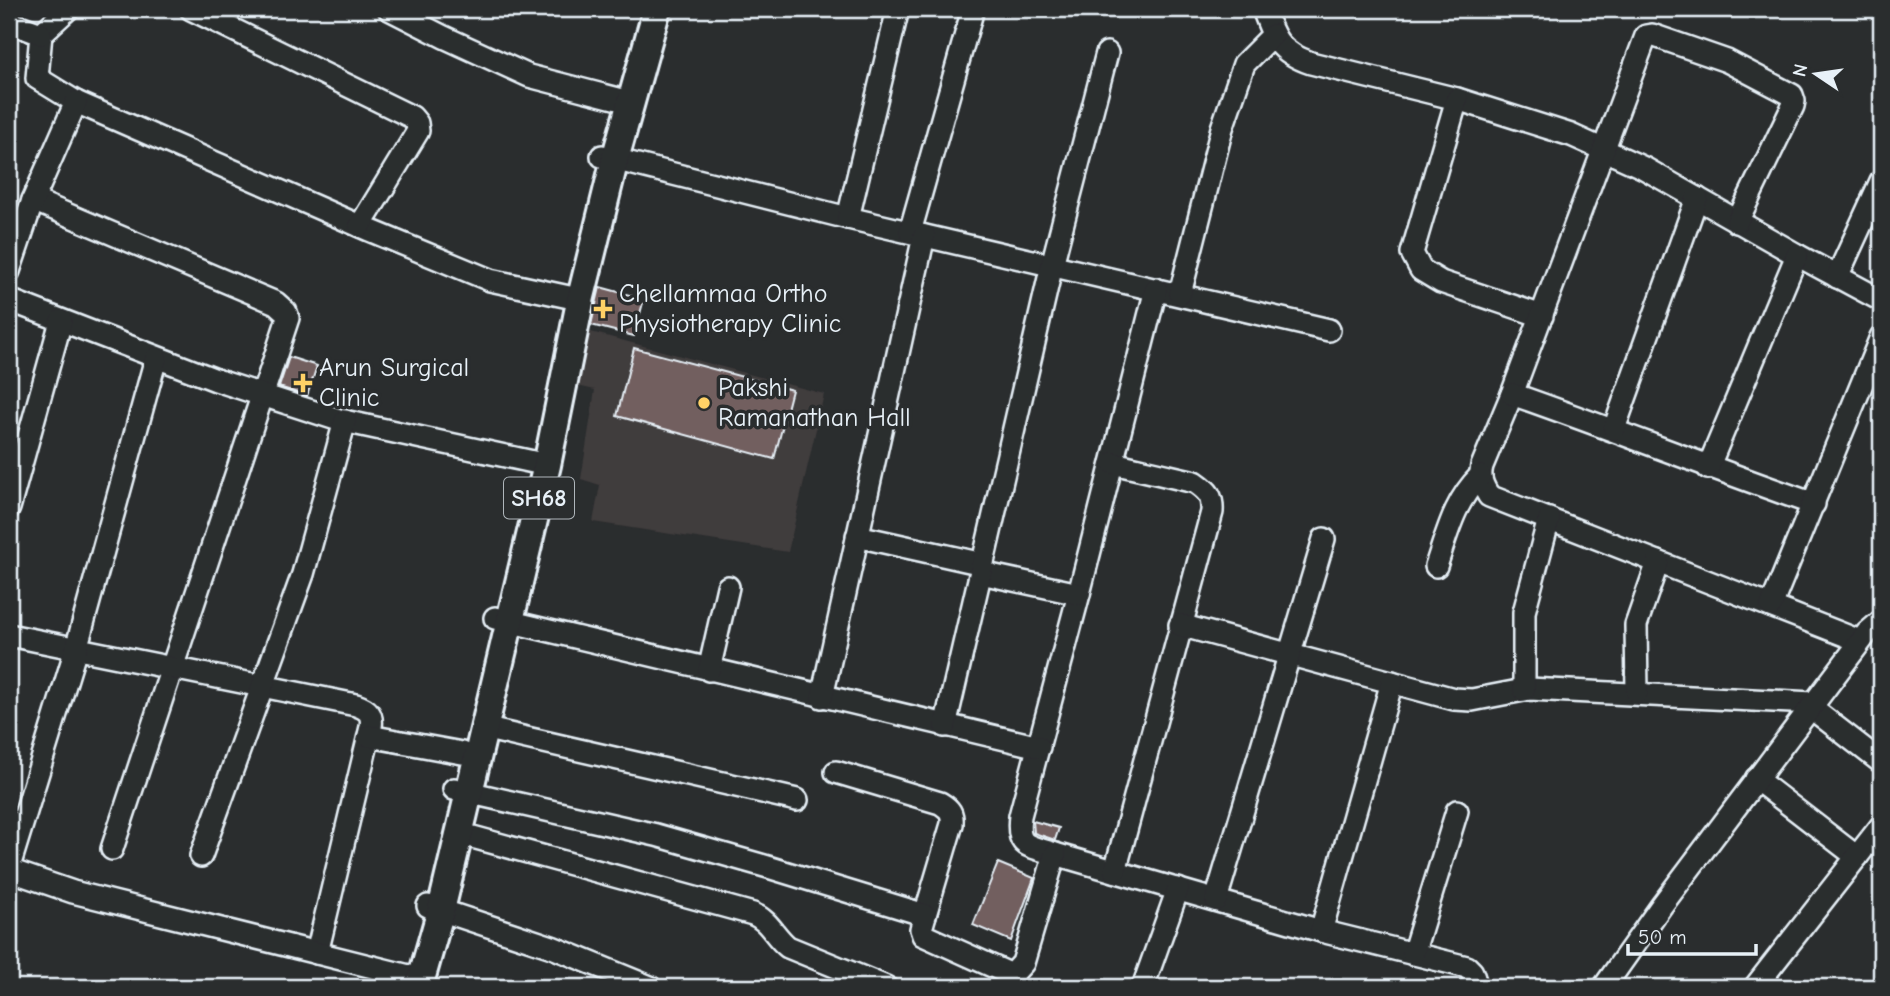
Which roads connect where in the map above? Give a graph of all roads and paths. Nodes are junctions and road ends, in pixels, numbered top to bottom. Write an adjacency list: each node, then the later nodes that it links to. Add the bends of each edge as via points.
1 (68, 9): 10 (street)
2 (191, 9): 23 (street, via 356,88 417,123 418,131)
3 (388, 9): 13 (street, via 529,76)
4 (644, 9): 13 (main road, SH68)
5 (657, 9): 17 (main road, SH68)
6 (898, 9): 21 (street)
7 (973, 9): 24 (street)
8 (1263, 9): 11 (street)
9 (9, 22): 10 (street)
10 (41, 34): 15 (street, via 37,78)
11 (1269, 38): 14 (street, via 1293,57 1311,63); 30 (street, via 1244,64 1222,128)
12 (1107, 53): 26 (street)
13 (618, 99): 17 (main road, SH68)
14 (1457, 99): 16 (street); 34 (street, via 1412,253 1421,270 1441,282)
15 (76, 102): 20 (street); 23 (street)
16 (1602, 149): 19 (street); 22 (street, via 1646,36 1727,61 1787,92 1793,106); 34 (street)
17 (609, 157): 21 (street); 31 (main road, SH68); 45 (main road, SH68)
18 (1881, 181): 28 (street)
19 (1697, 198): 22 (street); 43 (street)
20 (33, 200): 27 (street); 40 (street, via 282,307 287,327)
21 (848, 218): 24 (street)
22 (1737, 222): 25 (street)
23 (360, 226): 31 (street, via 490,280)
24 (917, 234): 26 (street); 51 (street)
25 (1797, 255): 28 (street); 46 (street)
26 (1052, 265): 29 (street); 55 (street)
27 (9, 271)
28 (1837, 277): 33 (street)
29 (1156, 289): 30 (street); 44 (street)
30 (1180, 294): 36 (street)
31 (569, 297): 45 (main road, SH68)
32 (9, 300): 35 (street)
33 (1881, 300)
34 (1542, 316): 41 (street)
35 (61, 321): 38 (street); 49 (street)
36 (1329, 330)
37 (1881, 337): 39 (street)
38 (156, 358): 40 (street); 64 (street)
39 (1874, 374): 48 (street)
40 (264, 394): 42 (street); 66 (street)
41 (1512, 394): 43 (street); 47 (street)
42 (345, 421): 45 (street); 69 (street, via 303,574)
43 (1614, 429): 46 (street)
44 (1113, 463): 57 (street); 61 (street, via 1195,482 1213,499)
45 (540, 464): 59 (main road, SH68)
46 (1708, 467): 48 (street)
47 (1480, 475): 50 (street, via 1489,496); 54 (street, via 1457,505)
48 (1814, 503): 58 (street)
49 (9, 508)
50 (1549, 519): 53 (street); 70 (street, via 1524,611)
51 (857, 536): 55 (street); 72 (street)
52 (1324, 539): 65 (street)
53 (1658, 562): 58 (street); 71 (street, via 1636,625)
54 (1436, 566)
55 (982, 568): 57 (street); 74 (street)
56 (728, 587): 67 (street)
57 (1079, 594): 77 (street)
58 (1771, 606): 63 (street)
59 (502, 620): 67 (street); 75 (main road, SH68); 78 (main road, SH68)
60 (1881, 621): 63 (street)
61 (1180, 625): 65 (street); 92 (street)
62 (9, 635): 64 (street)
63 (1860, 641): 73 (street)
64 (76, 649): 66 (street); 91 (street)
65 (1288, 654): 68 (street); 94 (street)
66 (173, 669): 69 (street); 87 (street)
67 (709, 670): 72 (street)
68 (1392, 682): 70 (street, via 1463,699); 97 (street)
69 (264, 687): 76 (street, via 364,708 372,719); 89 (street)
70 (1524, 690): 71 (street)
71 (1637, 693): 73 (street)
72 (821, 697): 74 (street)
73 (1812, 705): 79 (street); 81 (street)
74 (945, 726): 77 (street)
75 (483, 728): 82 (main road, SH68); 83 (street)
76 (369, 736): 78 (street); 98 (street)
77 (1039, 747): 88 (street, via 1018,836 1022,842)
78 (463, 753): 82 (main road, SH68)
79 (1881, 762)
80 (836, 772): 96 (street, via 950,809 952,824)
81 (1756, 779): 90 (street); 105 (street)
82 (461, 791): 86 (main road, SH68); 96 (street, via 656,835)
83 (797, 800)
84 (1457, 811): 99 (street)
85 (1881, 826): 90 (street)
86 (453, 838): 95 (main road, SH68); 102 (street, via 753,914 763,918 788,947)
87 (112, 849)
88 (1055, 854): 92 (street); 96 (street, via 1023,964 1012,975 923,935)
89 (201, 856)
90 (1857, 856): 106 (street)
91 (9, 869): 98 (street, via 73,892)
92 (1115, 871): 93 (street)
93 (1178, 889): 94 (street); 103 (street)
94 (1216, 900): 97 (street)
95 (434, 908): 100 (main road, SH68); 101 (street, via 552,947)
96 (925, 915)
97 (1321, 931): 99 (street)
98 (317, 953): 100 (street)
99 (1413, 954): 104 (street, via 1467,968)
100 (411, 983)
101 (650, 987)
102 (886, 987)
103 (1143, 987)
104 (1477, 987)
105 (1604, 987)
106 (1755, 987)

